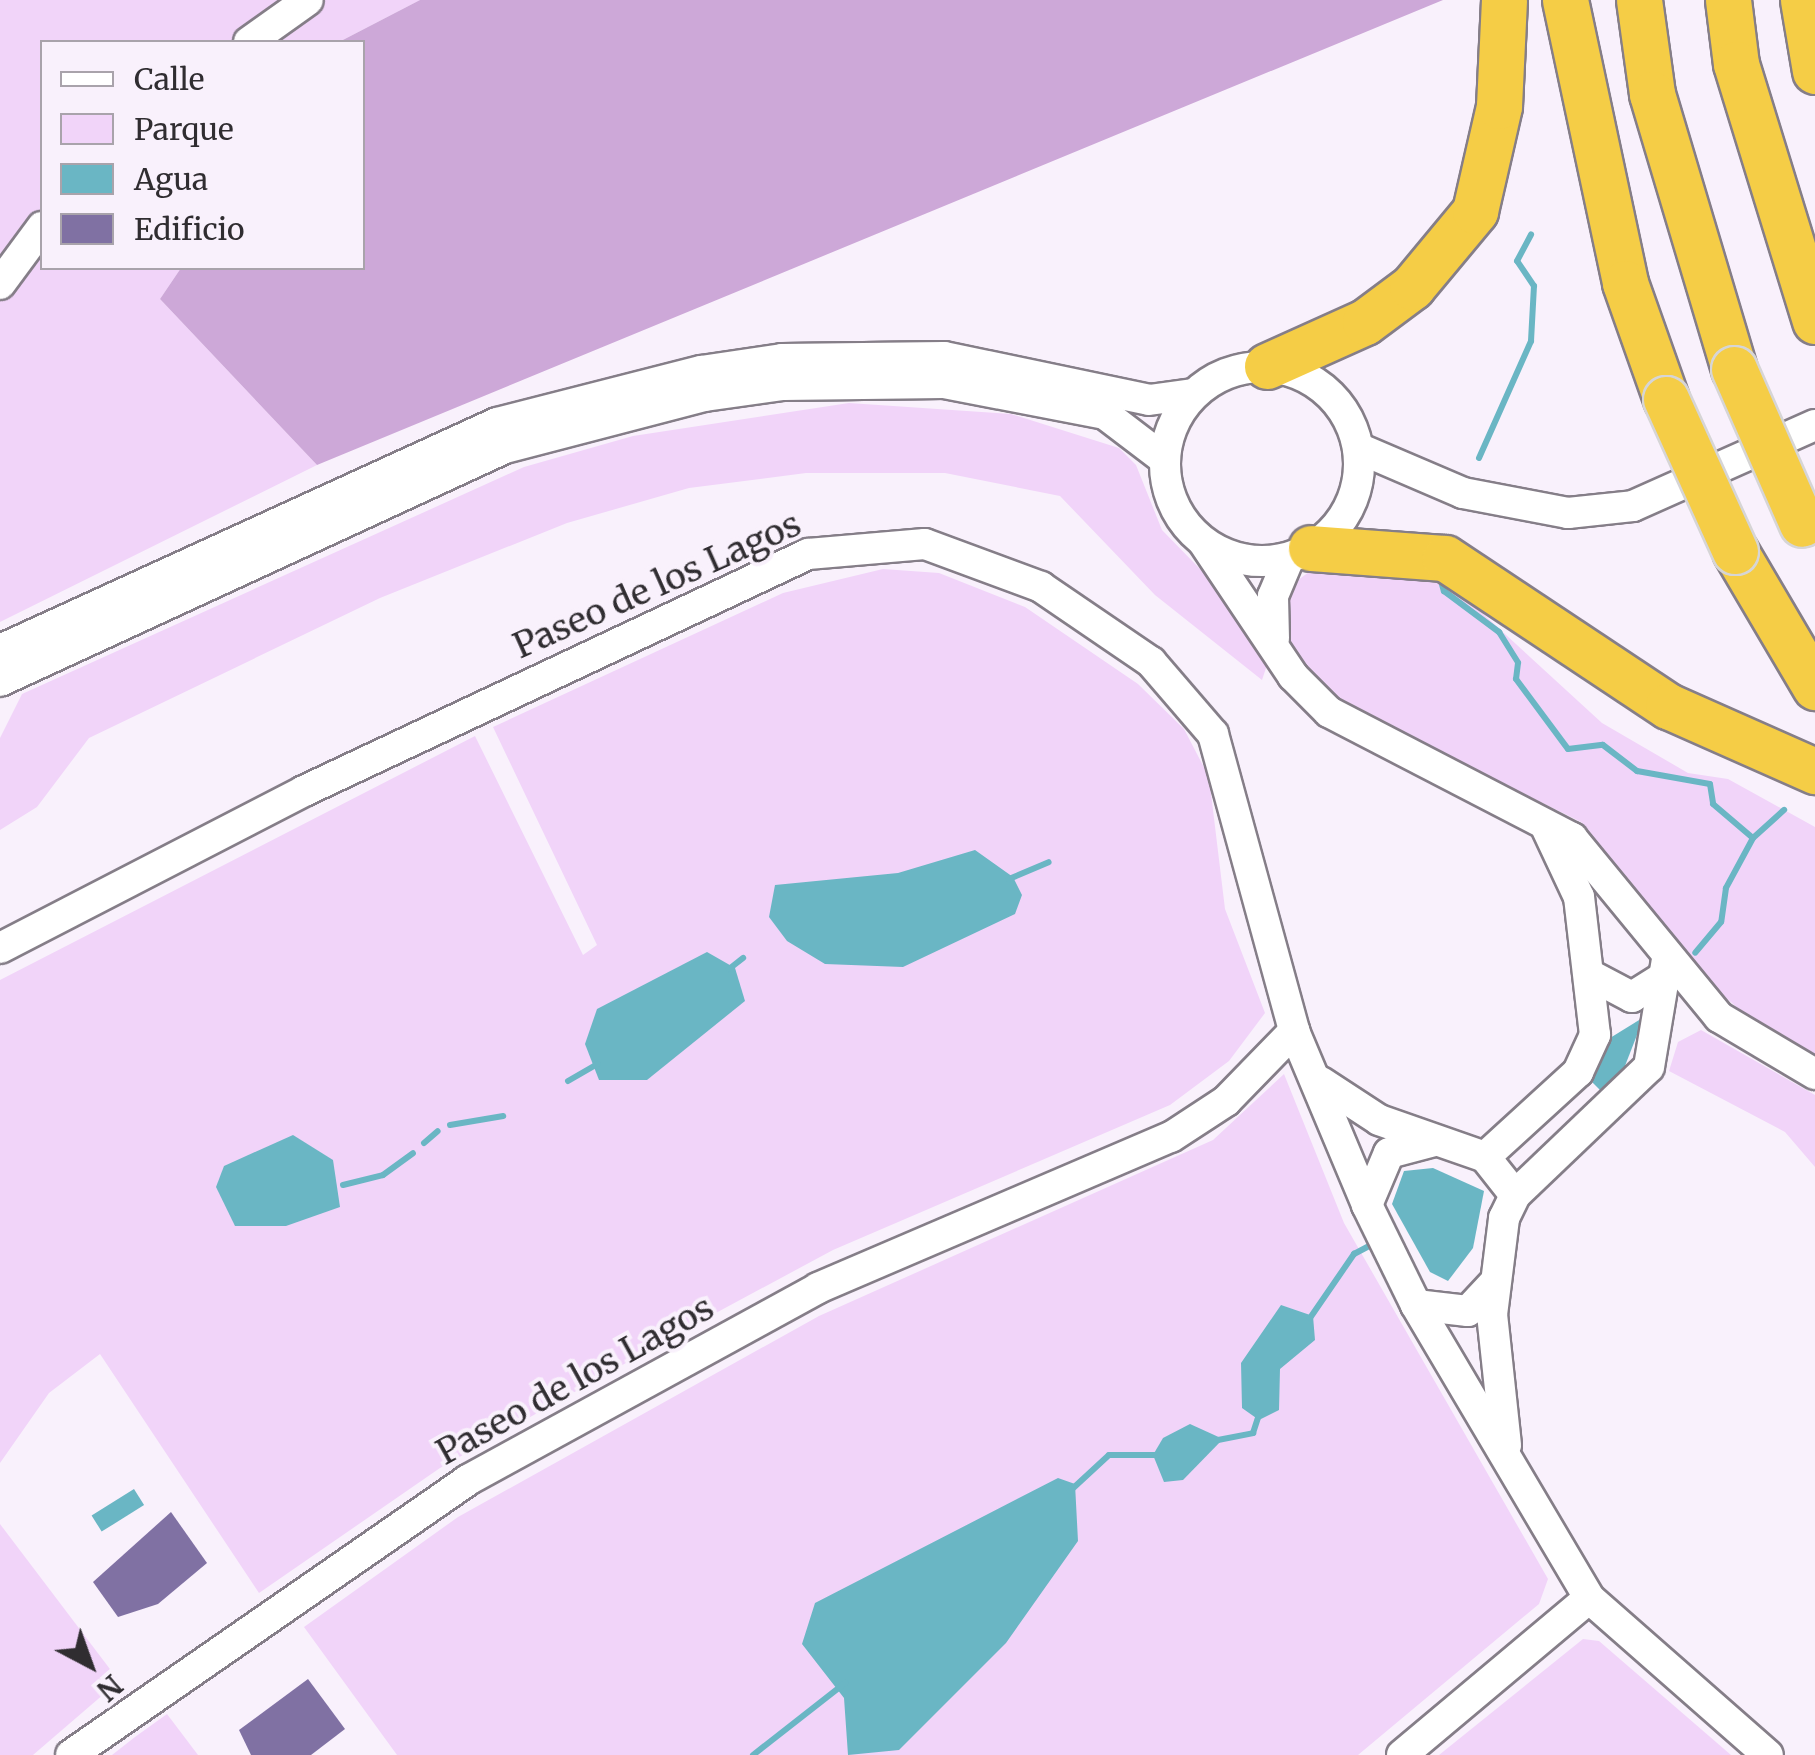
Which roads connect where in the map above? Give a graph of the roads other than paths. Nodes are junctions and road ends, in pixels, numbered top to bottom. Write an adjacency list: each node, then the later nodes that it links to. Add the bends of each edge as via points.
1 (308, 0): 7 (street)
2 (1504, 0): 12 (highway, via 1496,126 1475,210 1412,287 1365,322)
3 (1565, 0): 23 (highway, bridge, via 1625,283 1666,399 1736,550)
4 (1639, 0): 17 (highway, bridge, via 1652,94 1734,369)
5 (1728, 0): 11 (highway, via 1736,64)
6 (1803, 0): 8 (highway)
7 (252, 40)
8 (1815, 72)
9 (40, 230): 10 (street)
10 (0, 284)
11 (1815, 321)
12 (1267, 366): 13 (street, via 1240,368); 15 (street, via 1327,391)
13 (1193, 394): 16 (street); 21 (street, via 1149,400 944,358 798,358 702,371 497,423)
14 (1815, 426): 15 (street, via 1634,506 1568,513 1463,493)
15 (1358, 448): 19 (street, via 1350,505)
16 (1164, 460): 18 (street, via 1170,498); 22 (street, via 1105,414 944,383 783,385 705,396 505,448)
17 (1808, 534)
18 (1204, 543): 19 (street, via 1254,561); 20 (street)
19 (1300, 553): 20 (street, via 1273,596); 24 (highway, via 1444,558 1668,706)
20 (1275, 646): 25 (street, via 1328,712)
21 (0, 650)
22 (0, 681)
23 (1815, 687)
24 (1815, 771)
25 (1537, 814): 26 (street); 27 (street)
26 (1617, 886): 27 (street); 29 (street)
27 (1579, 901): 30 (street)
28 (0, 948): 33 (street, Paseo de los Lagos, via 304,791 780,566 852,546 925,544 1069,602 1151,662 1202,716 1229,777 1252,899)
29 (1666, 968): 30 (street, via 1632,997); 31 (street); 32 (street)
30 (1592, 976): 37 (street, via 1596,1020 1585,1062)
31 (1719, 1017): 32 (street); 34 (street)
32 (1663, 1022): 38 (street, via 1637,1084)
33 (1294, 1030): 35 (street, Paseo de los Lagos); 44 (street, Paseo de los Lagos, via 1185,1129 818,1288 468,1480)
34 (1815, 1074)
35 (1322, 1082): 36 (street); 39 (street, Paseo de los Lagos)
36 (1434, 1142): 37 (street); 39 (street, via 1389,1153)
37 (1484, 1156): 38 (street)
38 (1515, 1195): 40 (street, Paseo de los Lagos)
39 (1367, 1205): 41 (street, Paseo de los Lagos)
40 (1494, 1282): 41 (street, via 1468,1311); 42 (street, Paseo de los Lagos)
41 (1416, 1306): 42 (street, Paseo de los Lagos)
42 (1508, 1458): 43 (street, Paseo de los Lagos)
43 (1590, 1598): 45 (street); 46 (street, Paseo de los Lagos)
44 (71, 1755)
45 (1402, 1755)
46 (1768, 1755)

